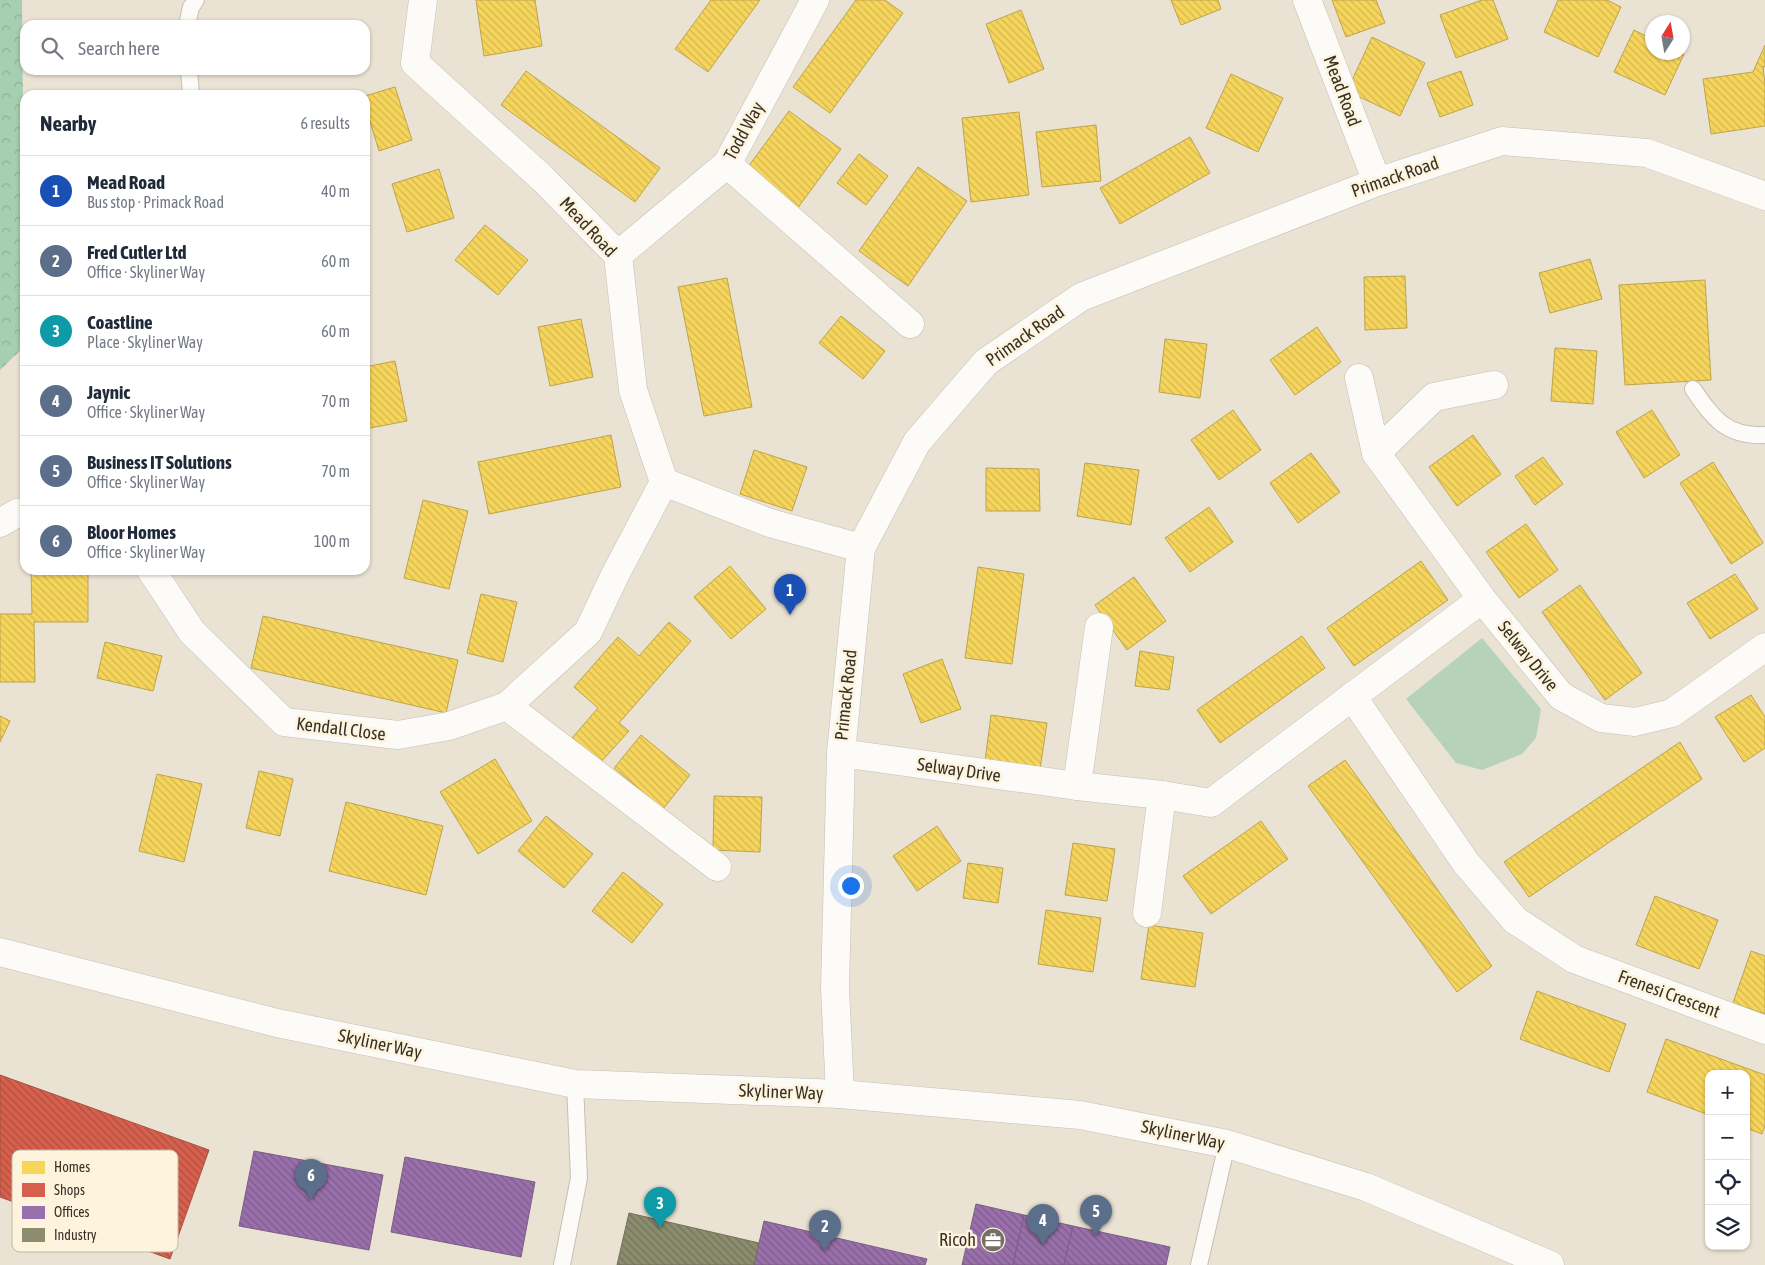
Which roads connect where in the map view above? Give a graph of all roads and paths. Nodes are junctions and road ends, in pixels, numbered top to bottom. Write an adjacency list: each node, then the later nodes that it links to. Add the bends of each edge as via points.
1 (196, 0): 5 (lane)
2 (423, 0): 11 (street, Mead Road, via 415,63 542,178)
3 (815, 0): 8 (street, Todd Way)
4 (1307, 0): 9 (street, Mead Road)
5 (189, 20)
6 (189, 75): 7 (lane)
7 (191, 90)
8 (726, 164): 11 (street, Todd Way); 12 (street)
9 (1376, 182): 10 (street, Primack Road, via 1502,141 1647,153); 21 (street, Primack Road, via 1082,297 986,362 917,442)
10 (1765, 196)
11 (618, 255): 18 (street, Mead Road, via 633,390)
12 (910, 324)
13 (1359, 378): 17 (street, Selway Drive)
14 (1494, 385): 17 (street, via 1434,397)
15 (1693, 389): 16 (lane, via 1712,417 1731,430)
16 (1765, 436)
17 (1376, 453): 23 (street, Selway Drive)
18 (664, 482): 21 (street, via 770,523); 27 (street, Kendall Close, via 588,632)
19 (20, 513): 20 (street)
20 (0, 523)
21 (861, 548): 28 (street, Primack Road)
22 (154, 575): 27 (street, Kendall Close, via 192,632 284,722 398,736 449,726)
23 (1482, 599): 25 (street, Selway Drive, via 1561,696 1601,718 1635,722 1672,713); 26 (street, Selway Drive)
24 (1099, 627): 29 (street)
25 (1765, 647)
26 (1352, 696): 30 (street, Selway Drive, via 1211,803); 34 (street, Frenesi Crescent, via 1466,863 1515,920 1574,959)
27 (507, 706): 31 (street)
28 (841, 753): 29 (street, Selway Drive); 36 (street, Primack Road, via 835,988)
29 (1077, 786): 30 (street, Selway Drive)
30 (1162, 795): 32 (street)
31 (717, 867)
32 (1148, 912)
33 (0, 952): 35 (street, Skyliner Way, via 278,1024)
34 (1765, 1030)
35 (575, 1084): 36 (street, Skyliner Way); 38 (lane, via 579,1178)
36 (840, 1094): 37 (street, Skyliner Way, via 1080,1114)
37 (1227, 1144): 39 (lane); 40 (street, Skyliner Way, via 1366,1187)
38 (562, 1265)
39 (1200, 1265)
40 (1550, 1265)

